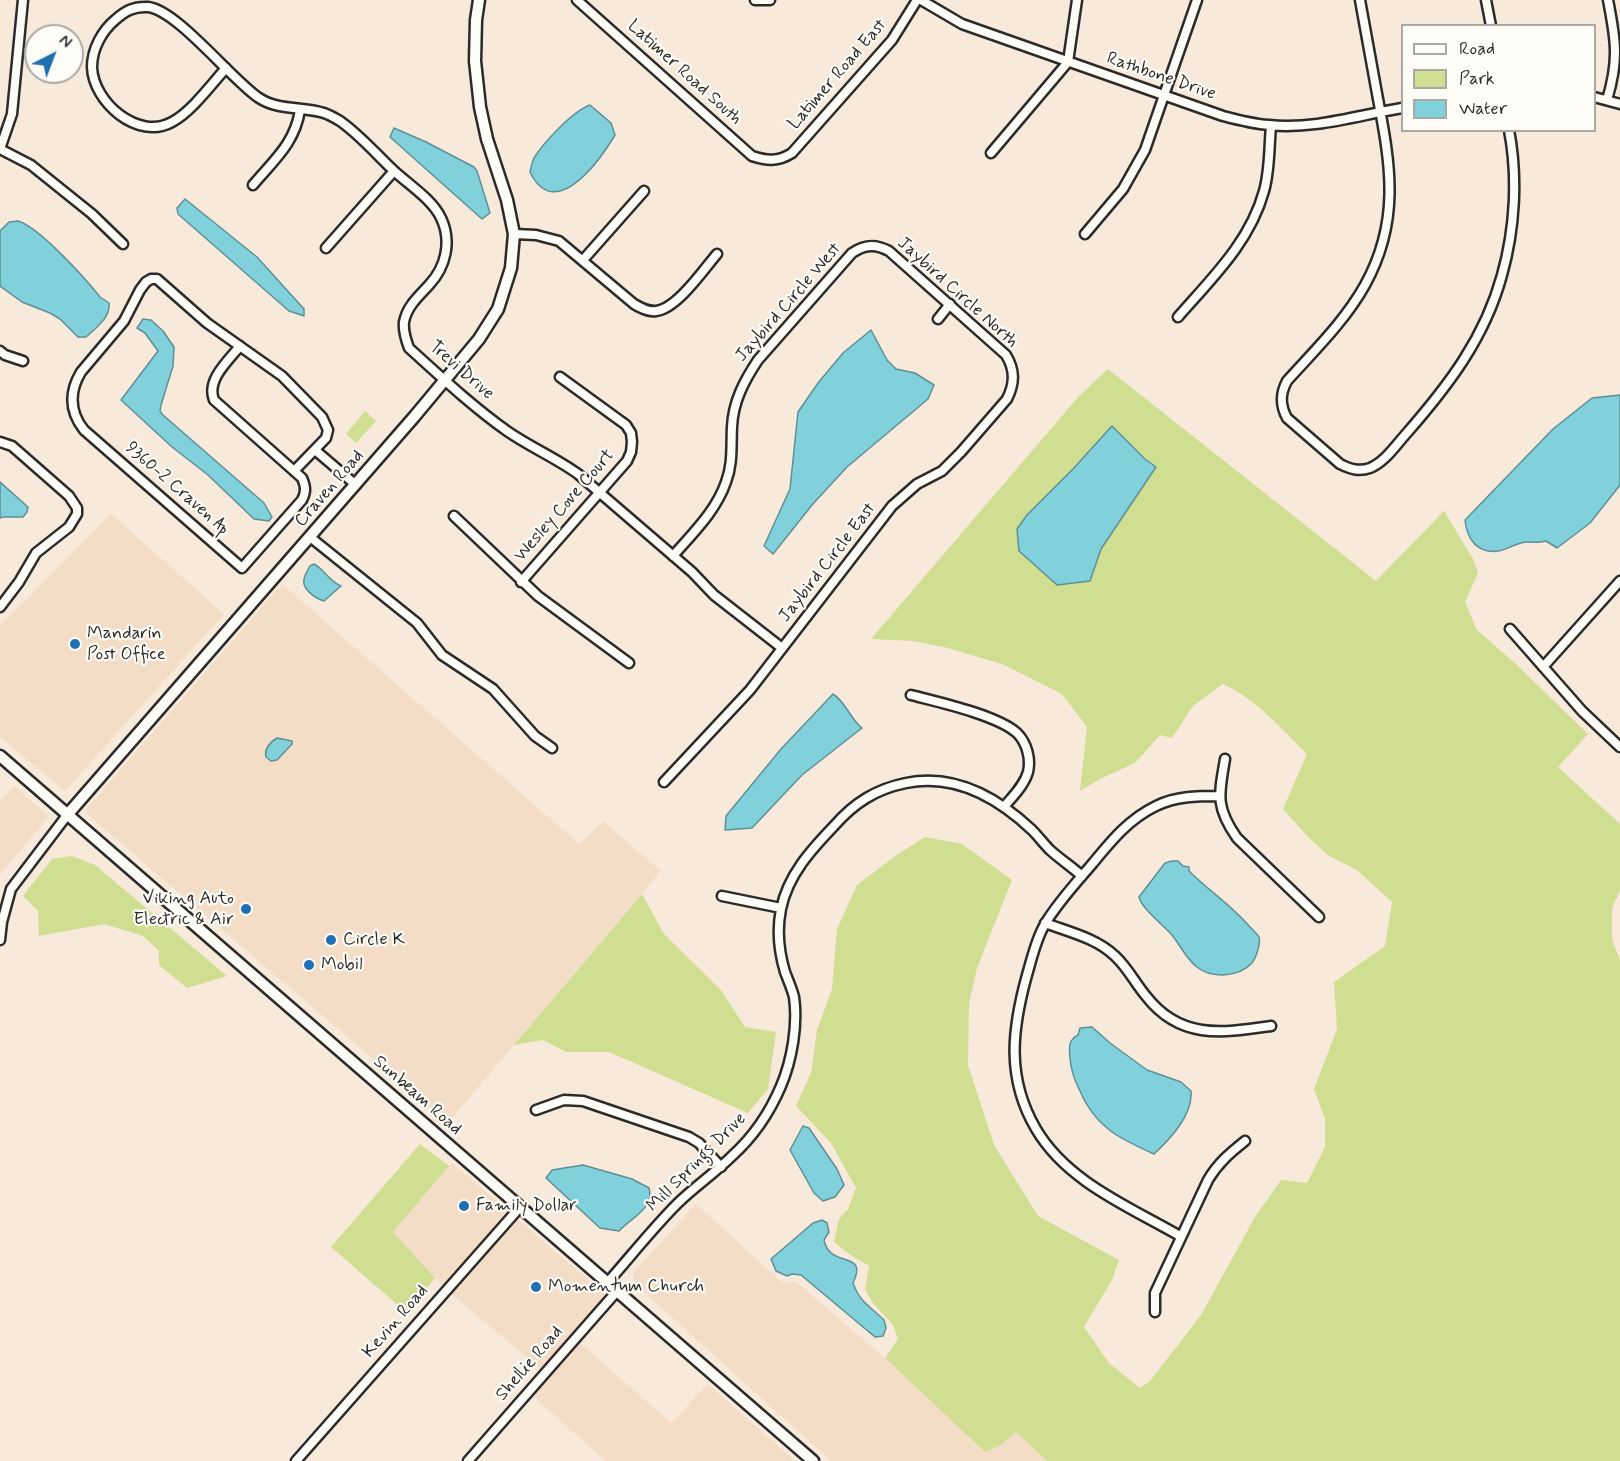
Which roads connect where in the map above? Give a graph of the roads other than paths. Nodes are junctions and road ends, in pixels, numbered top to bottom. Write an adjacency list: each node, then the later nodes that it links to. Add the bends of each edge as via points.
1 (23, 0): 24 (street, via 12,114)
2 (479, 0): 30 (street, Craven Road, via 475,62 480,107)
3 (577, 0): 26 (street, Latimer Road South, via 752,156)
4 (755, 0): 5 (street)
5 (770, 0)
6 (919, 0): 13 (street, Rathbone Drive, via 962,24); 26 (street, Latimer Road East, via 892,40 792,153)
7 (1077, 0): 13 (street)
8 (1197, 0): 15 (street)
9 (1360, 0): 21 (street)
10 (1486, 0): 12 (street)
11 (1608, 0): 17 (street, via 1616,69)
12 (1491, 24)
13 (1068, 62): 15 (street, Rathbone Drive); 25 (street)
14 (226, 68): 14 (street, Trevi Drive, via 164,12 140,7 125,11 100,37 92,72 105,102 123,117 153,127 173,122); 20 (street, Trevi Drive, via 269,104)
15 (1165, 96): 22 (street, Rathbone Drive, via 1223,116); 31 (street, via 1132,175)
16 (1596, 97): 17 (street)
17 (1607, 100): 18 (street)
18 (1620, 104)
19 (1401, 108): 21 (street, Rathbone Drive)
20 (300, 110): 27 (street, Trevi Drive, via 336,119); 28 (street, via 293,136)
21 (1380, 112): 22 (street, Rathbone Drive, via 1303,125); 23 (street, via 1391,185 1377,261 1347,312 1287,381 1282,396 1287,418 1340,464 1359,470 1382,461 1433,403 1474,345 1491,307 1513,224)
22 (1271, 126): 38 (street, via 1264,189 1251,225 1232,255)
23 (1509, 132)
24 (0, 149): 32 (street, via 38,170)
25 (991, 153)
26 (773, 161)
27 (394, 171): 34 (street); 45 (street, Trevi Drive, via 436,208 445,228 446,251 440,270 412,303 404,323 409,348)
28 (253, 185)
29 (644, 191): 36 (street)
30 (514, 234): 36 (street, via 559,241); 45 (street, Craven Road, via 511,268 498,309)
31 (1085, 234)
32 (123, 244)
33 (875, 246): 37 (street, Jaybird Circle North, via 889,251); 53 (street, Jaybird Circle West, via 852,252 747,376 735,407 726,482 708,516)
34 (326, 248)
35 (717, 254): 36 (street, via 676,301 658,311 634,304)
36 (583, 260)
37 (950, 304): 39 (street); 43 (street, Jaybird Circle North, via 1006,355)
38 (1178, 317)
39 (938, 319)
40 (240, 346): 47 (street, 9360-2 Craven Ap, via 282,376 322,417 328,430); 48 (street, via 215,378 214,400); 48 (street, 9360-2 Craven Ap, via 207,323 158,279 151,279 140,290 124,321 76,380 71,401 77,421 242,568 306,493 302,478)
41 (0, 351): 42 (street)
42 (23, 361)
43 (1013, 369): 58 (street, Jaybird Circle East, via 1007,399 942,471 917,484 897,501)
44 (560, 377): 50 (street, Wesley Cove Court, via 619,418 631,433 627,461)
45 (445, 381): 49 (street, Craven Road); 50 (street, Trevi Drive, via 510,433 560,461)
46 (0, 442): 56 (street, via 12,446 69,496 77,514 69,527 36,553)
47 (315, 450): 48 (street, 9360-2 Craven Ap); 49 (street)
48 (294, 471)
49 (356, 485): 52 (street, Craven Road)
50 (601, 492): 53 (street, Trevi Drive); 55 (street, Wesley Cove Court)
51 (454, 516): 55 (street)
52 (310, 537): 63 (street, via 417,623 442,655 493,689 535,736); 69 (street, Craven Road)
53 (673, 556): 58 (street, Trevi Drive, via 714,595)
54 (1620, 581): 60 (street)
55 (522, 582): 59 (street)
56 (1, 606)
57 (1510, 629): 60 (street)
58 (782, 648): 66 (street, Jaybird Circle East, via 730,714)
59 (628, 663)
60 (1543, 667): 62 (street)
61 (911, 695): 68 (street, via 963,709 1007,726 1017,734 1025,744 1028,772)
62 (1620, 747)
63 (552, 748)
64 (0, 756): 69 (street, Sunbeam Road)
65 (1225, 759): 67 (street)
66 (664, 782)
67 (1219, 795): 70 (street, via 1177,799 1139,816 1119,831); 73 (street, via 1227,825 1237,838)
68 (1004, 807): 70 (street, Mill Springs Drive); 72 (street, Mill Springs Drive, via 982,793 942,780 895,785 863,799 836,823 798,868)
69 (68, 814): 75 (street, Craven Road, via 11,889); 80 (street, Sunbeam Road)
70 (1082, 876): 74 (street)
71 (722, 896): 72 (street)
72 (781, 908): 79 (street, Mill Springs Drive, via 780,953 793,995 794,1039 782,1085 763,1120)
73 (1319, 917)
74 (1045, 923): 76 (street, via 1105,948 1124,965 1146,997 1172,1020 1212,1033); 81 (street, via 1036,942 1014,1035 1016,1074 1025,1107 1051,1150 1071,1170)
75 (0, 940)
76 (1271, 1026)
77 (536, 1110): 79 (street, via 564,1100 583,1101 689,1137)
78 (1245, 1141): 81 (street, via 1215,1167)
79 (721, 1167): 82 (street, Mill Springs Drive, via 679,1202)
80 (521, 1206): 82 (street, Sunbeam Road); 85 (street, Kevin Road)
81 (1180, 1236): 84 (street, via 1155,1293)
82 (608, 1282): 83 (street, Sunbeam Road)
83 (618, 1290): 86 (street, Shellie Road); 87 (street, Sunbeam Road)
84 (1155, 1312)
85 (296, 1461)
86 (468, 1461)
87 (813, 1461)

